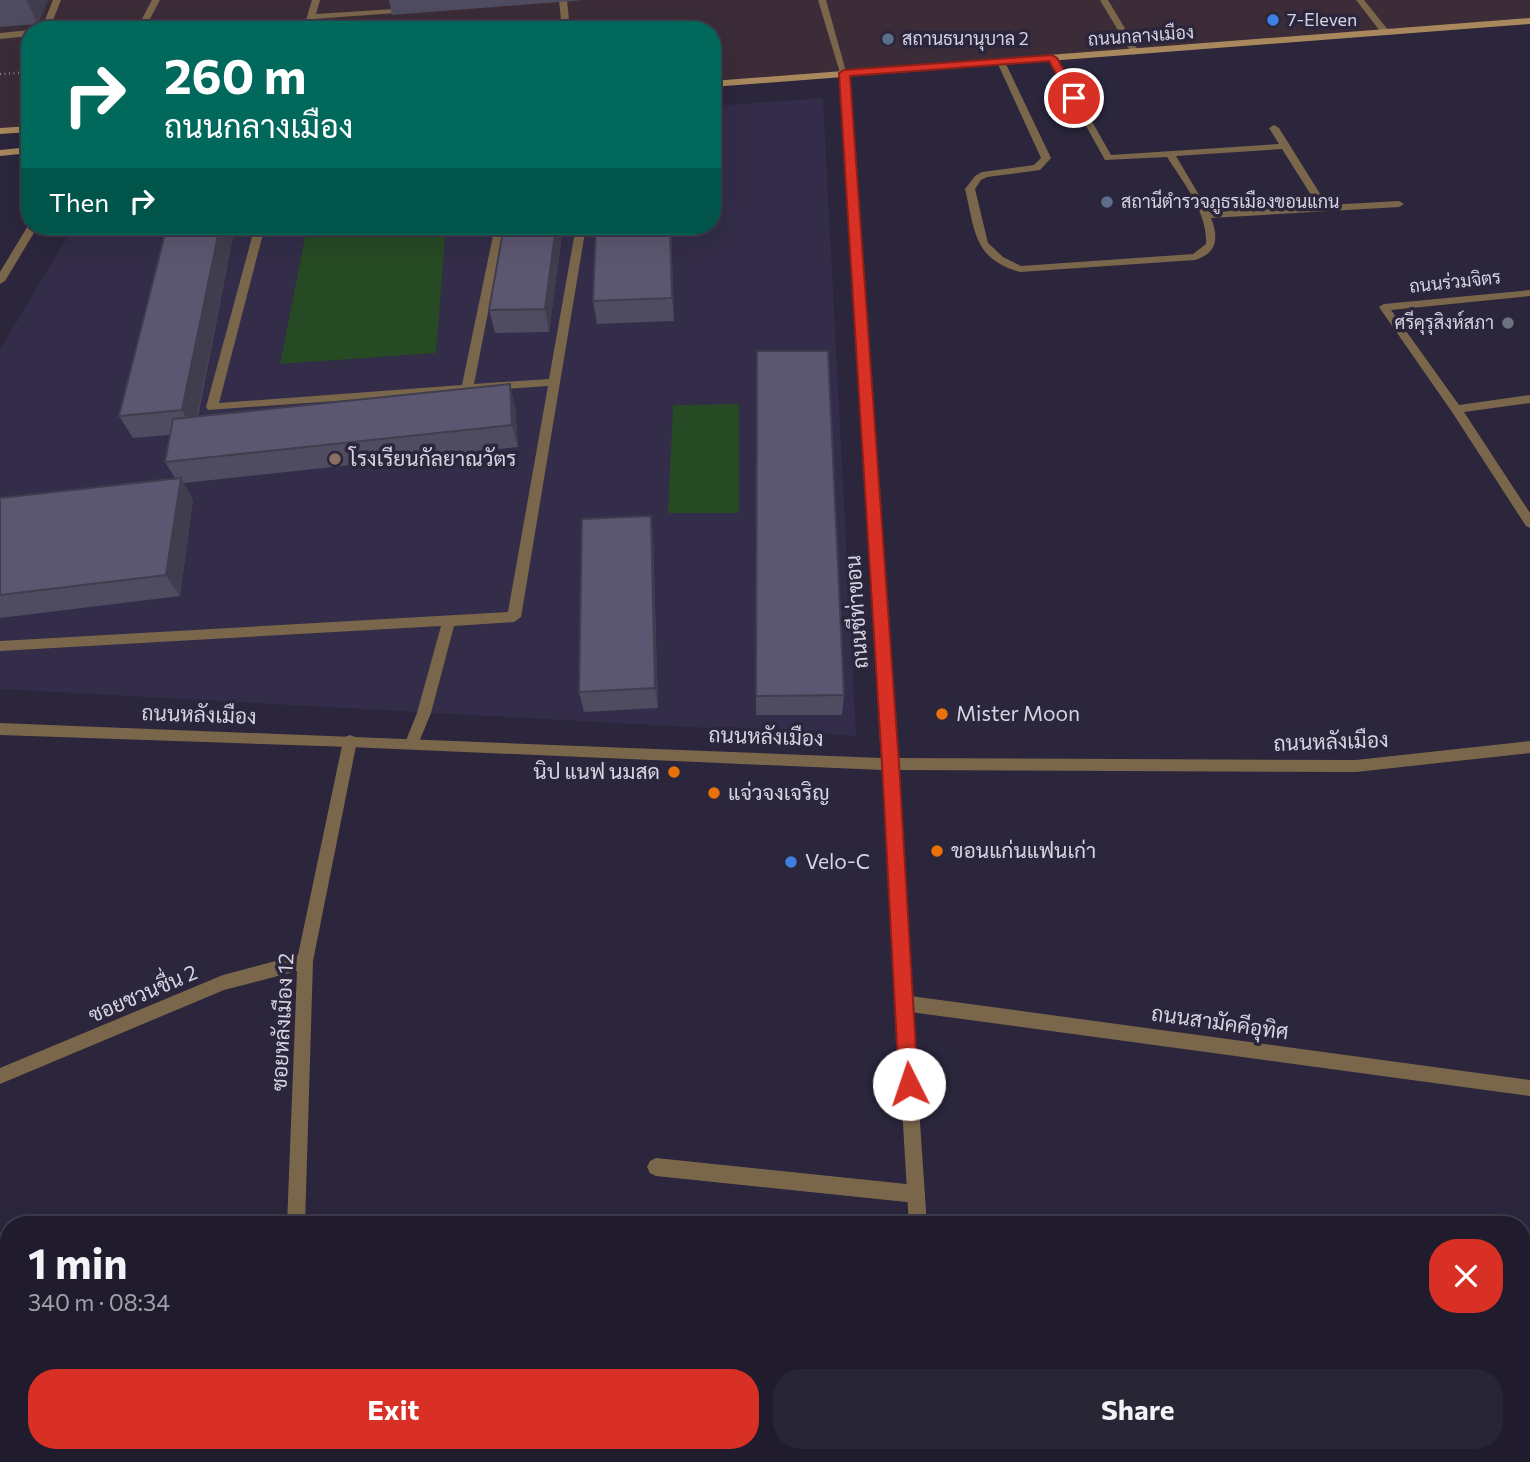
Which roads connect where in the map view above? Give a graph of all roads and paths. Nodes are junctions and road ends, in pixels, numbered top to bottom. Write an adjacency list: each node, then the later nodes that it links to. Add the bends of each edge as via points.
1 (57, 0): 10 (street)
2 (156, 0): 11 (street)
3 (316, 0): 9 (street)
4 (562, 0): 13 (street)
5 (822, 0): 22 (street, ถนนชีท่าขอน)
6 (1104, 0): 18 (street)
7 (1360, 0): 15 (street)
8 (420, 9): 9 (street)
9 (311, 17): 12 (street)
10 (49, 21)
11 (145, 21)
12 (310, 21)
13 (565, 21)
14 (1530, 21): 15 (main road, ถนนกลางเมือง)
15 (1386, 33): 18 (main road, ถนนกลางเมือง)
16 (21, 34): 17 (street)
17 (0, 36)
18 (1135, 52): 19 (main road, ถนนกลางเมือง)
19 (1052, 58): 20 (main road, ถนนกลางเมือง); 31 (street, via 1108,159)
20 (1001, 62): 22 (main road, ถนนกลางเมือง); 34 (street, via 1046,158 1037,168 985,174 973,183 970,195 983,243 995,257 1020,269 1195,257 1210,245)
21 (21, 73): 23 (path)
22 (844, 73): 24 (main road, ถนนกลางเมือง); 52 (street, ถนนชีท่าขอน)
23 (0, 74)
24 (721, 83)
25 (1274, 128): 28 (street)
26 (21, 130): 27 (main road)
27 (0, 131)
28 (1284, 146): 31 (street); 33 (street)
29 (21, 151): 30 (main road)
30 (0, 153)
31 (1171, 155): 34 (street)
32 (1399, 204): 33 (street)
33 (1325, 209): 34 (street)
34 (1205, 215)
35 (28, 235): 39 (street)
36 (258, 235): 42 (street, via 212,407)
37 (498, 235): 42 (street)
38 (580, 235): 41 (street)
39 (0, 281)
40 (1530, 293): 44 (street, ถนนร่วมจิตร, via 1384,307)
41 (555, 382): 42 (street); 46 (street, via 514,617)
42 (467, 389)
43 (1530, 398): 44 (street)
44 (1456, 409): 45 (street)
45 (1530, 523)
46 (449, 620): 47 (street); 50 (street)
47 (0, 646)
48 (0, 729): 49 (street, ถนนหลังเมือง)
49 (350, 740): 50 (street, ถนนหลังเมือง); 53 (street, ซอยหลังเมือง 12)
50 (412, 743): 52 (street, ถนนหลังเมือง)
51 (1530, 747): 52 (street, ถนนหลังเมือง, via 1356,766)
52 (890, 764): 54 (street, ถนนชีท่าขอน)
53 (304, 961): 55 (street, ซอยชวนชื่น 2, via 223,983); 59 (street, ซอยหลังเมือง 12)
54 (903, 1003): 56 (street, ถนนสามัคคีอุทิศ); 58 (street, ถนนชีท่าขอน)
55 (0, 1076)
56 (1530, 1088)
57 (656, 1167): 58 (street)
58 (916, 1194): 60 (street, ถนนชีท่าขอน)
59 (296, 1216)
60 (917, 1216)

